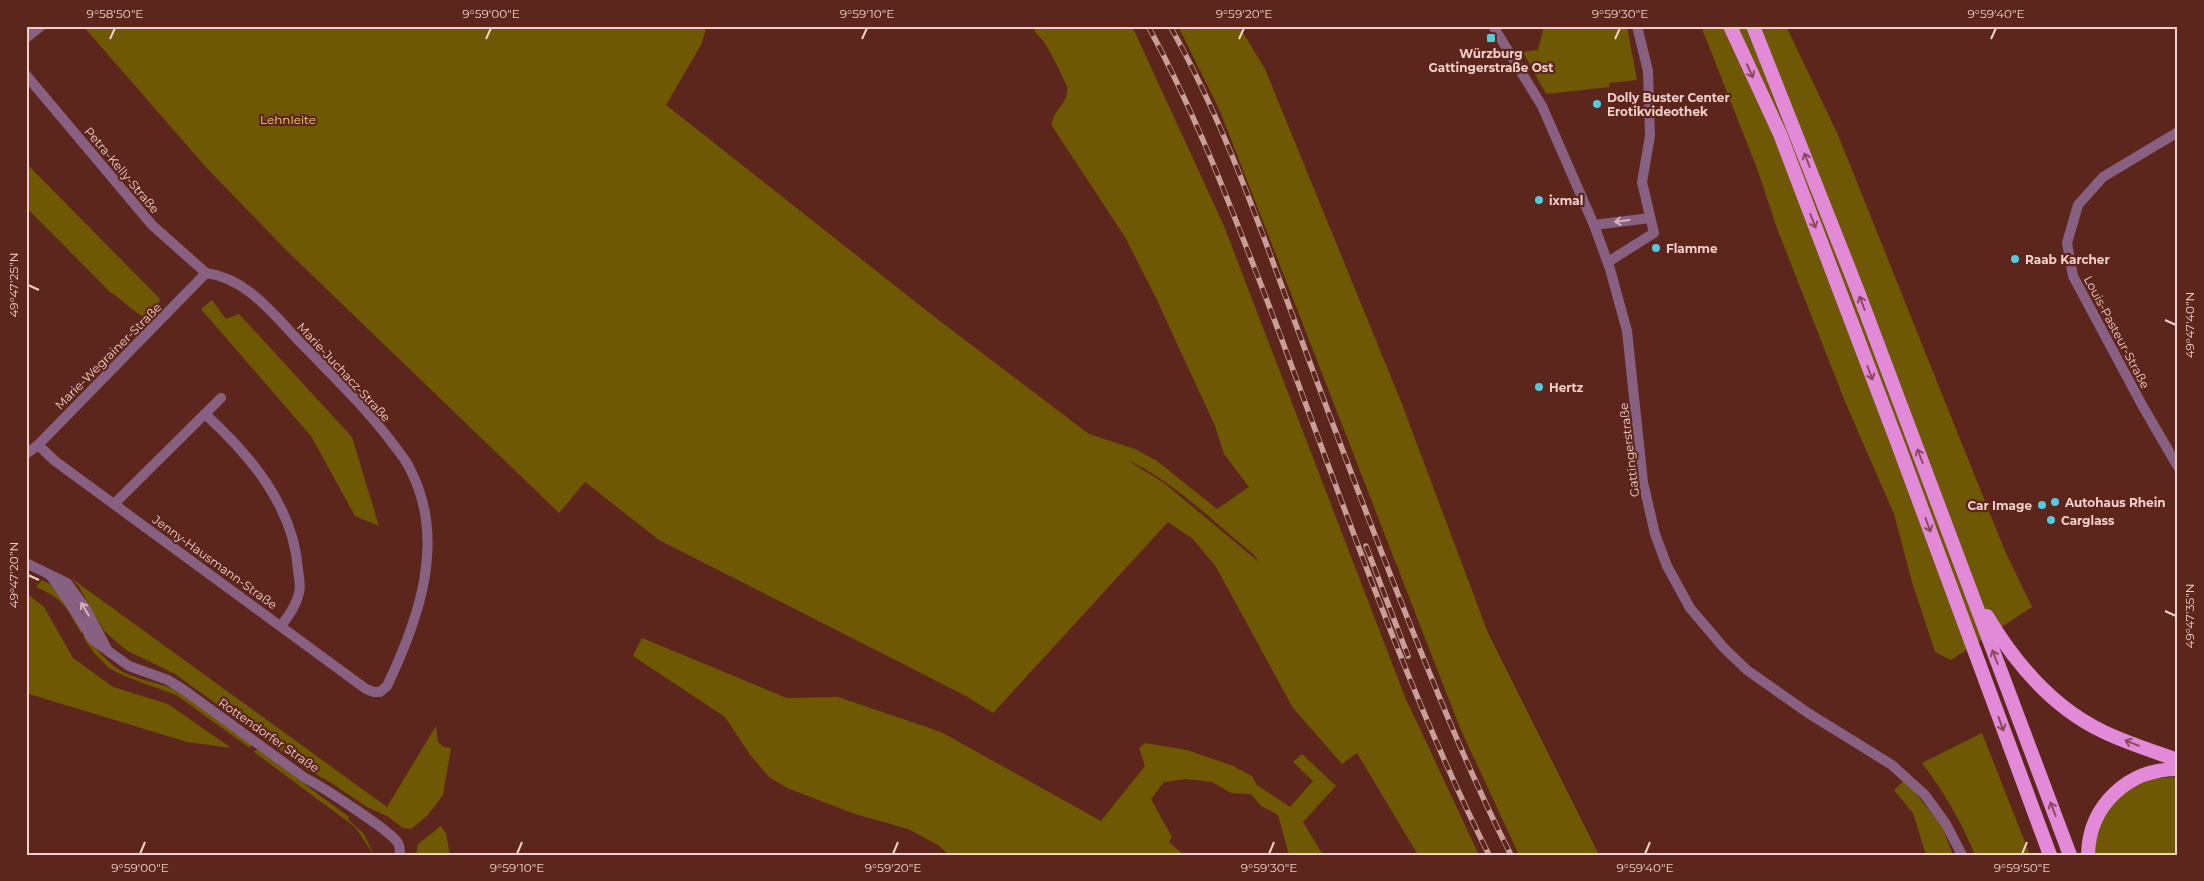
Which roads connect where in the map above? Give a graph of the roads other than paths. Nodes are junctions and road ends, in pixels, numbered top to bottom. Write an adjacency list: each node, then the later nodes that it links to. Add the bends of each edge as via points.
1 (41, 26): 6 (street)
2 (1494, 26): 10 (street, Gattingerstraße, via 1542,106)
3 (1637, 26): 9 (street, via 1648,71 1650,136 1642,182)
4 (1730, 26): 27 (highway, one-way to 27, via 1780,134)
5 (1753, 26): 20 (highway, one-way to 5, via 1828,212)
6 (26, 38)
7 (26, 75): 12 (street, Petra-Kelly-Straße, via 152,225)
8 (2178, 132): 17 (street, Louis-Pasteur-Straße, via 2103,177 2078,205 2068,243 2074,276)
9 (1650, 218): 10 (street, one-way to 10); 11 (street, via 1654,233)
10 (1594, 225): 11 (street, Gattingerstraße)
11 (1608, 262): 26 (street, Gattingerstraße, via 1627,331 1643,482 1655,534 1667,566 1690,608 1747,670 1808,713 1892,765 1925,794)
12 (206, 274): 15 (street, Marie-Wegrainer-Straße); 22 (street, Marie-Juchacz-Straße, via 222,275 256,298 346,390 385,433 410,467 428,521 424,583 409,636 387,686)
13 (222, 398): 14 (street)
14 (206, 414): 18 (street); 21 (street, via 233,440 270,487 297,548 300,591 294,609)
15 (38, 445): 16 (street, Marie-Wegrainer-Straße); 18 (street, Jenny-Hausmann-Straße)
16 (26, 454)
17 (2178, 467)
18 (115, 504): 21 (street, Jenny-Hausmann-Straße)
19 (26, 563): 25 (street, Rottendorfer Straße, via 50,575 92,640 129,666 168,680 184,690 305,778 325,788 398,843)
20 (1968, 583): 23 (highway, one-way to 20, via 2102,731 2062,706 2035,682 2001,640); 28 (highway, one-way to 20)
21 (282, 626): 22 (street, Jenny-Hausmann-Straße, via 366,689)
22 (380, 692)
23 (2178, 760)
24 (2178, 769): 29 (highway, via 2150,772 2116,791 2096,817)
25 (400, 855)
26 (1962, 855)
27 (2050, 855)
28 (2070, 855)
29 (2088, 855)

